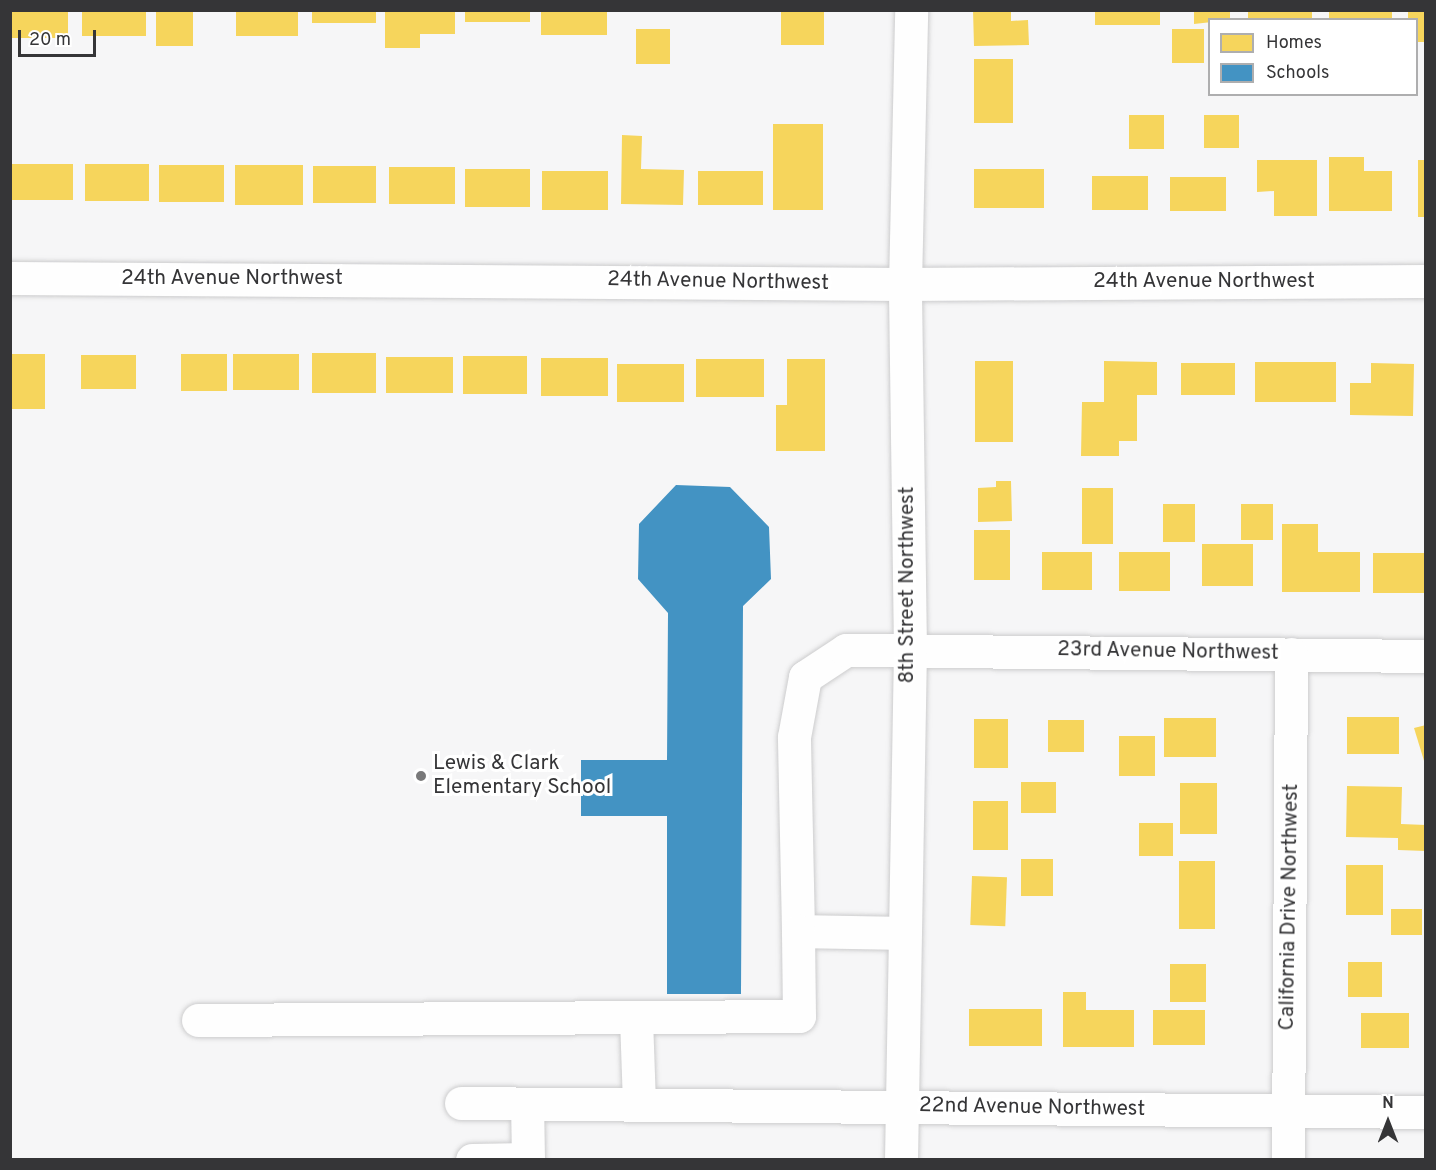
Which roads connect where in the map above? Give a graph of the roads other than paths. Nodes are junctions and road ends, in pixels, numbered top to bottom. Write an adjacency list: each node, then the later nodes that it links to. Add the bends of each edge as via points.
1 (911, 10): 4 (street, 8th Street Northwest)
2 (10, 278): 4 (street, 24th Avenue Northwest)
3 (1425, 281): 4 (street, 24th Avenue Northwest)
4 (905, 284): 5 (street, 8th Street Northwest)
5 (910, 650): 6 (street, 23rd Avenue Northwest); 8 (street, 23rd Avenue Northwest, via 846,650 805,676 794,737); 9 (street, 8th Street Northwest)
6 (1292, 654): 7 (street, 23rd Avenue Northwest); 16 (street, California Drive Northwest)
7 (1425, 656)
8 (798, 931): 9 (street); 10 (street, 23rd Avenue Northwest, via 799,1016)
9 (904, 933): 15 (street, 8th Street Northwest)
10 (636, 1018): 11 (street); 14 (street)
11 (198, 1020)
12 (461, 1103): 13 (street, 22nd Avenue Northwest)
13 (527, 1104): 14 (street, 22nd Avenue Northwest); 18 (street)
14 (639, 1105): 15 (street, 22nd Avenue Northwest)
15 (902, 1107): 16 (street, 22nd Avenue Northwest); 20 (street, 8th Street Northwest)
16 (1288, 1111): 17 (street, 22nd Avenue Northwest); 21 (street, California Drive Northwest)
17 (1425, 1112)
18 (528, 1159): 19 (street)
19 (472, 1160)
20 (901, 1160)
21 (1288, 1160)

